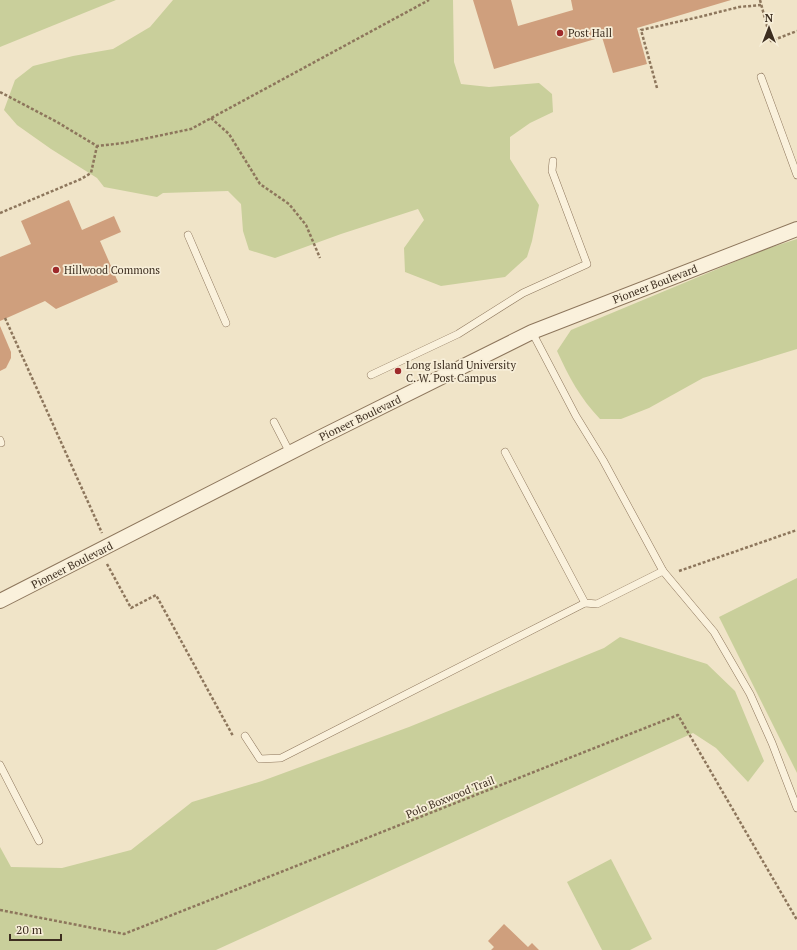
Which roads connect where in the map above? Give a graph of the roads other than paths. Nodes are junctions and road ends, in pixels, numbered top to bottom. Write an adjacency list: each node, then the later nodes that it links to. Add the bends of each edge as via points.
1 (761, 77): 3 (lane)
2 (553, 161): 8 (lane, via 552,171 588,264 523,294 458,334)
3 (797, 175)
4 (797, 229): 7 (street, Pioneer Boulevard)
5 (188, 235): 6 (lane)
6 (226, 323)
7 (532, 332): 11 (street, Pioneer Boulevard); 12 (lane, via 576,416)
8 (371, 375)
9 (274, 422): 11 (lane)
10 (505, 452): 14 (lane)
11 (290, 453): 13 (street, Pioneer Boulevard)
12 (665, 573): 14 (lane, via 597,604); 17 (lane, via 714,632 750,694)
13 (0, 601)
14 (585, 603): 15 (lane, via 281,758 260,759)
15 (245, 736)
16 (0, 765): 18 (lane)
17 (797, 808)
18 (38, 841)

